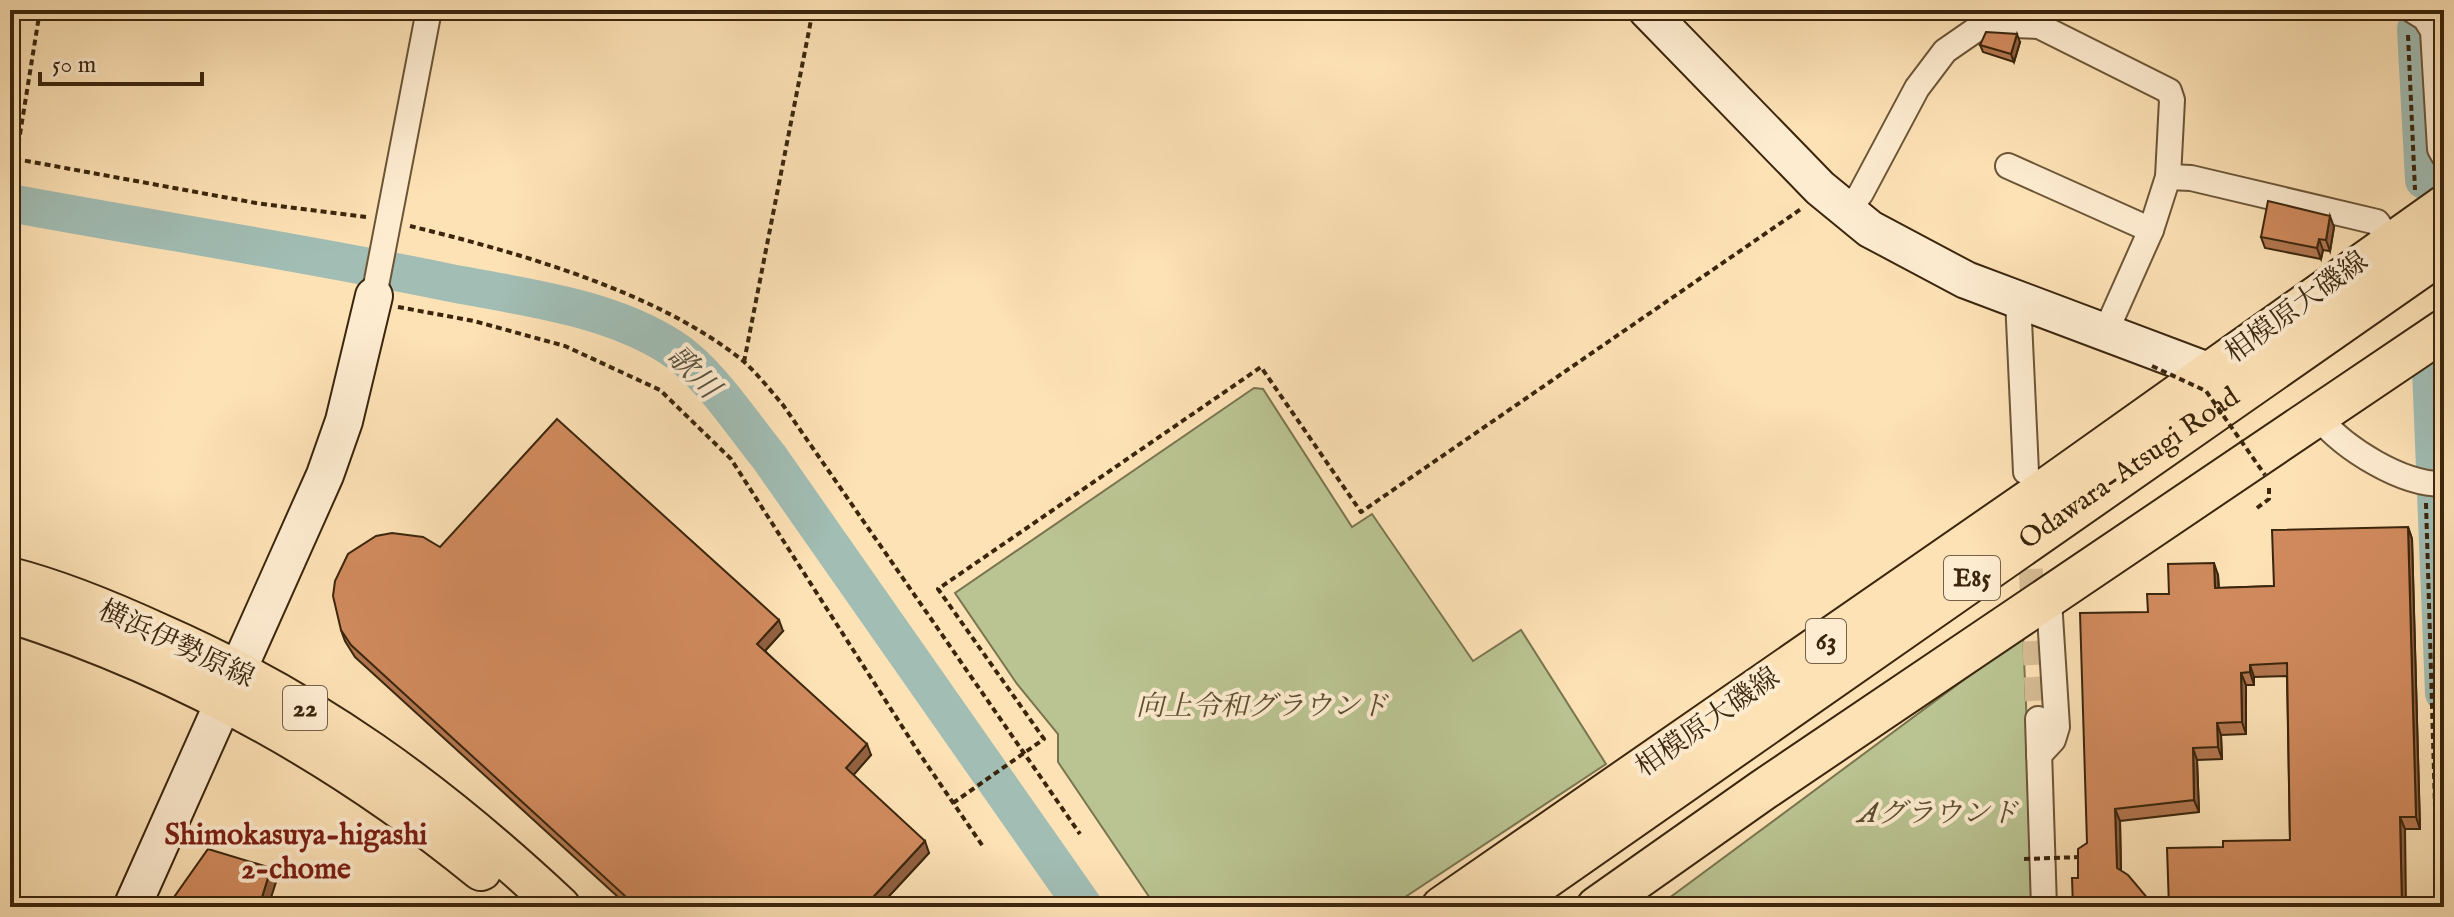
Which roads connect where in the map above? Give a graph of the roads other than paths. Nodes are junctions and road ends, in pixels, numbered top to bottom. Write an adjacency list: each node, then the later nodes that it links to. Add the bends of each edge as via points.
1 (429, 10): 13 (street)
2 (1657, 14): 8 (street)
3 (1984, 17): 7 (street, via 2039,26 2106,71 2169,91); 8 (street, via 1945,51 1917,88 1861,193)
4 (2410, 18): 5 (street, via 2425,18 2433,31)
5 (2444, 156)
6 (2008, 166): 9 (street)
7 (2168, 177): 9 (street); 10 (street)
8 (1835, 200): 12 (street, via 1901,248)
9 (2151, 230): 15 (street)
10 (2424, 230): 16 (main road, 相模原大磯線 / 63); 30 (highway, Odawara-Atsugi Road / E85)
11 (2444, 285): 31 (highway, Odawara-Atsugi Road / E85)
12 (2018, 299): 15 (street); 18 (street)
13 (373, 300): 23 (street, via 344,421 325,475)
14 (2444, 330): 17 (main road)
15 (2106, 331): 16 (street)
16 (2208, 371): 29 (main road, 相模原大磯線 / 63, via 2035,497)
17 (2318, 417): 19 (street, via 2348,445); 21 (main road)
18 (2026, 472)
19 (2434, 484)
20 (10, 578): 23 (main road, 横浜伊勢原線 / 22, via 107,611)
21 (2049, 600): 25 (street, via 2057,727); 32 (main road)
22 (10, 612): 23 (main road, 横浜伊勢原線 / 22)
23 (232, 686): 26 (street); 27 (main road, 横浜伊勢原線 / 22, via 283,731 447,842); 28 (main road, 横浜伊勢原線 / 22, via 333,725 433,795)
24 (2038, 719): 25 (street)
25 (2039, 755): 33 (street)
26 (132, 907)
27 (523, 907)
28 (560, 907)
29 (1442, 907)
30 (1501, 907)
31 (1548, 907)
32 (1597, 907)
33 (2044, 907)

